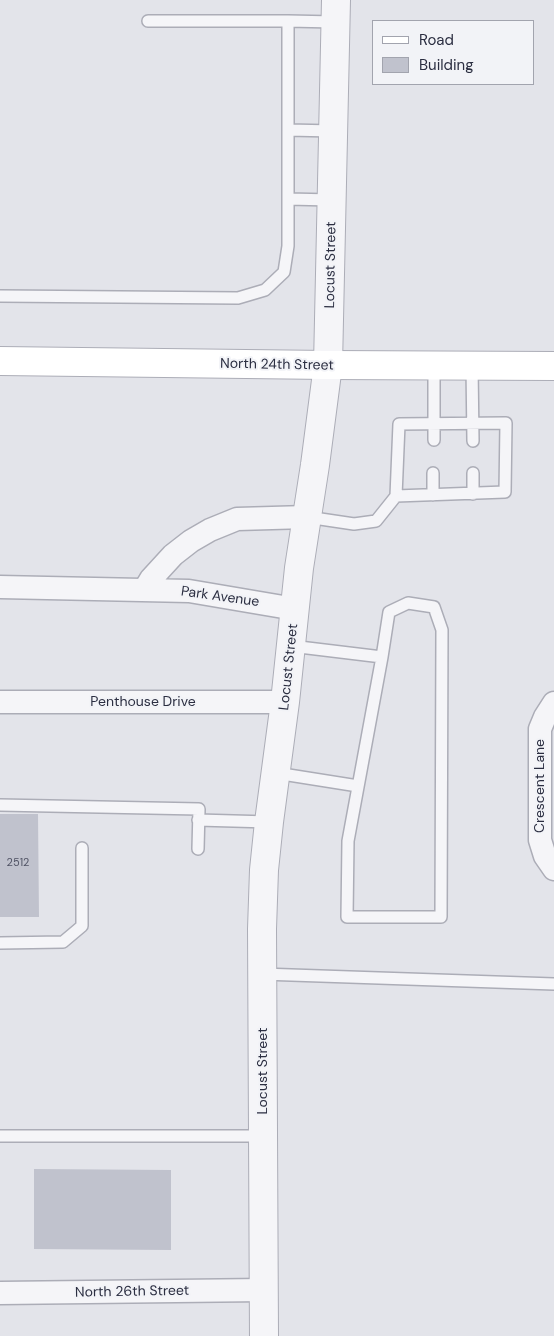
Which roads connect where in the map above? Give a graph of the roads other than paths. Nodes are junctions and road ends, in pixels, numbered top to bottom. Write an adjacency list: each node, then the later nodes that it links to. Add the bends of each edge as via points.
1 (336, 11): 3 (lane); 5 (street, Locust Street)
2 (148, 21): 3 (lane)
3 (288, 21): 4 (lane)
4 (288, 130): 5 (lane); 6 (lane)
5 (334, 131): 7 (street, Locust Street)
6 (288, 199): 7 (lane); 8 (lane, via 288,246 284,272 265,290 238,298)
7 (332, 200): 10 (street, Locust Street)
8 (0, 296)
9 (0, 361): 10 (main road, North 24th Street)
10 (328, 366): 11 (main road, North 24th Street); 23 (street, Locust Street)
11 (434, 366): 12 (main road, North 24th Street); 15 (lane)
12 (472, 366): 13 (main road, North 24th Street); 14 (lane)
13 (554, 366)
14 (473, 423): 15 (lane); 17 (lane); 20 (lane, via 506,423 505,492)
15 (434, 424): 16 (lane); 22 (lane, via 398,424)
16 (434, 440)
17 (473, 441)
18 (433, 473): 21 (lane)
19 (473, 473): 20 (lane)
20 (473, 494): 21 (lane)
21 (433, 495): 22 (lane)
22 (396, 496): 23 (lane, via 376,521 354,524)
23 (307, 517): 25 (street, via 237,519 210,530 173,555); 26 (street, Locust Street)
24 (0, 587): 25 (street, Park Avenue)
25 (145, 589): 26 (street, Park Avenue, via 188,591)
26 (295, 609): 27 (street, Locust Street)
27 (291, 646): 28 (lane); 30 (street, Locust Street)
28 (382, 658): 33 (lane); 33 (lane, via 389,612 408,603 434,607 442,630 441,917 347,917 348,841)
29 (0, 702): 30 (street, Penthouse Drive)
30 (285, 702): 32 (street, Locust Street)
31 (554, 703): 39 (street, Crescent Lane, via 540,729 540,840)
32 (276, 773): 33 (lane); 36 (street, Locust Street)
33 (358, 786)
34 (0, 805): 35 (lane, via 199,809)
35 (198, 820): 36 (lane); 38 (lane)
36 (269, 822): 41 (street, Locust Street, via 264,870)
37 (82, 848): 40 (lane, via 82,926 63,942)
38 (198, 849)
39 (554, 869)
40 (0, 943)
41 (262, 974): 42 (lane); 44 (street, Locust Street)
42 (554, 984)
43 (0, 1136): 44 (lane)
44 (263, 1136): 45 (street, Locust Street)
45 (264, 1290): 46 (street, North 26th Street); 47 (street, Locust Street)
46 (0, 1293)
47 (264, 1336)

